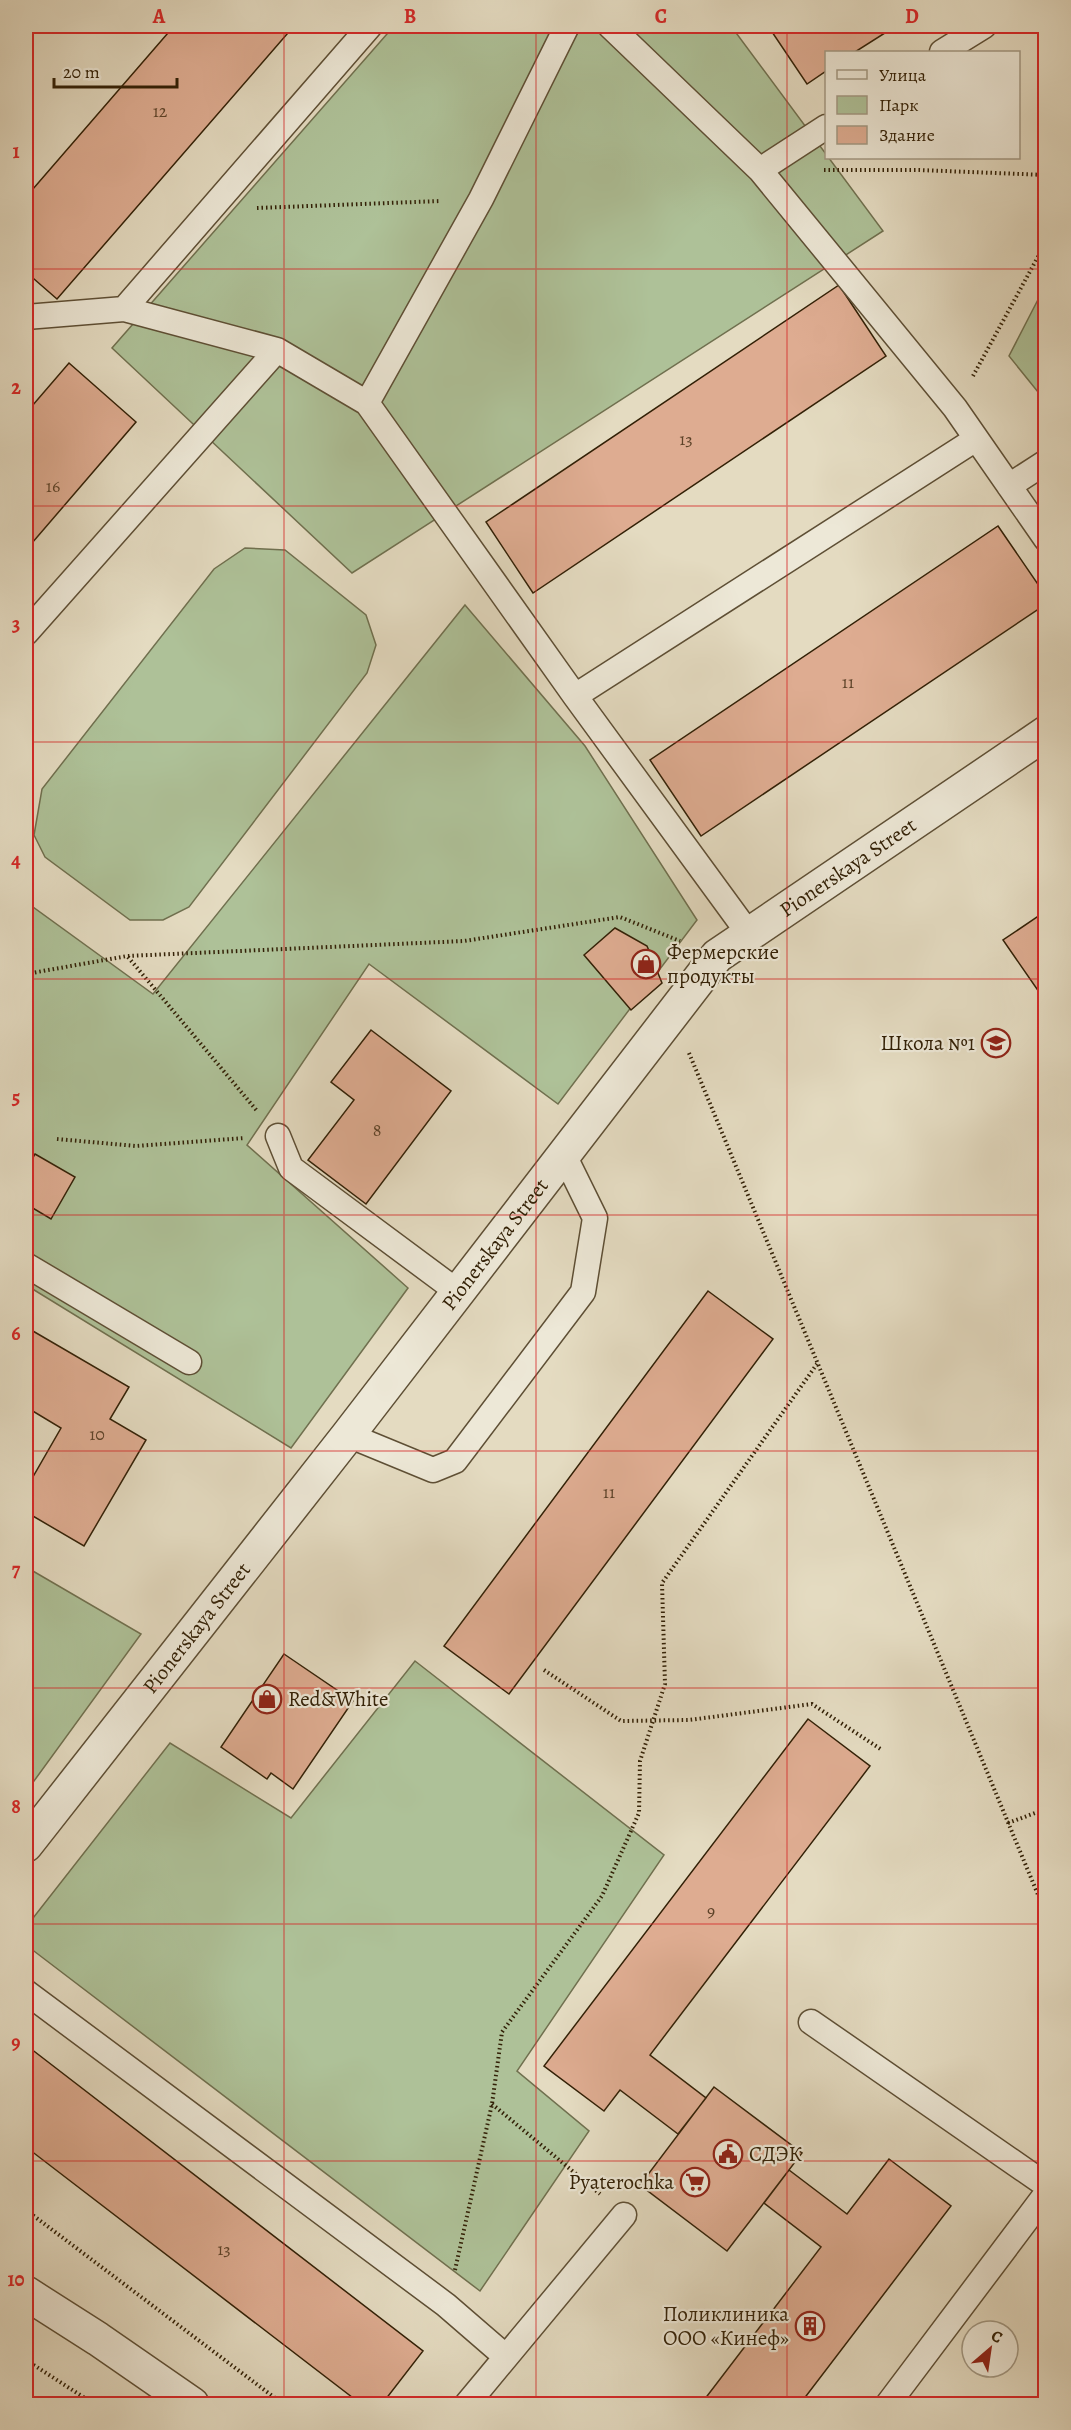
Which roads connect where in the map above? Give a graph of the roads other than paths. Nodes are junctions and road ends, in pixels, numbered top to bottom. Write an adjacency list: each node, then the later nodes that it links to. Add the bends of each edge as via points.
1 (370, 26): 8 (lane)
2 (567, 26): 11 (lane, via 481,199)
3 (610, 26): 7 (lane)
4 (984, 26): 5 (lane)
5 (944, 51)
6 (825, 128): 7 (lane)
7 (760, 171): 12 (lane, via 955,408)
8 (124, 309): 9 (lane); 10 (lane)
9 (26, 317)
10 (277, 350): 11 (lane); 16 (lane)
11 (367, 403): 17 (lane)
12 (976, 439): 14 (lane); 17 (lane)
13 (1046, 462): 14 (lane)
14 (1009, 486): 15 (lane)
15 (1046, 539)
16 (26, 633)
17 (575, 696): 19 (lane)
18 (1046, 733): 19 (street, Pionerskaya Street)
19 (749, 934): 21 (street, Pionerskaya Street, via 717,956)
20 (278, 1136): 23 (lane, via 291,1168)
21 (564, 1155): 23 (street, Pionerskaya Street); 25 (lane, via 595,1218 583,1292 455,1461 433,1470)
22 (26, 1265): 24 (lane)
23 (458, 1292): 25 (street, Pionerskaya Street)
24 (189, 1362)
25 (348, 1435): 26 (street, Pionerskaya Street)
26 (26, 1845)
27 (26, 1992): 33 (lane, via 446,2305)
28 (812, 2022): 29 (lane)
29 (1046, 2185)
30 (1046, 2194): 36 (lane)
31 (624, 2215): 33 (lane)
32 (26, 2293): 34 (street)
33 (505, 2356): 35 (lane)
34 (192, 2404)
35 (466, 2404)
36 (888, 2404)

